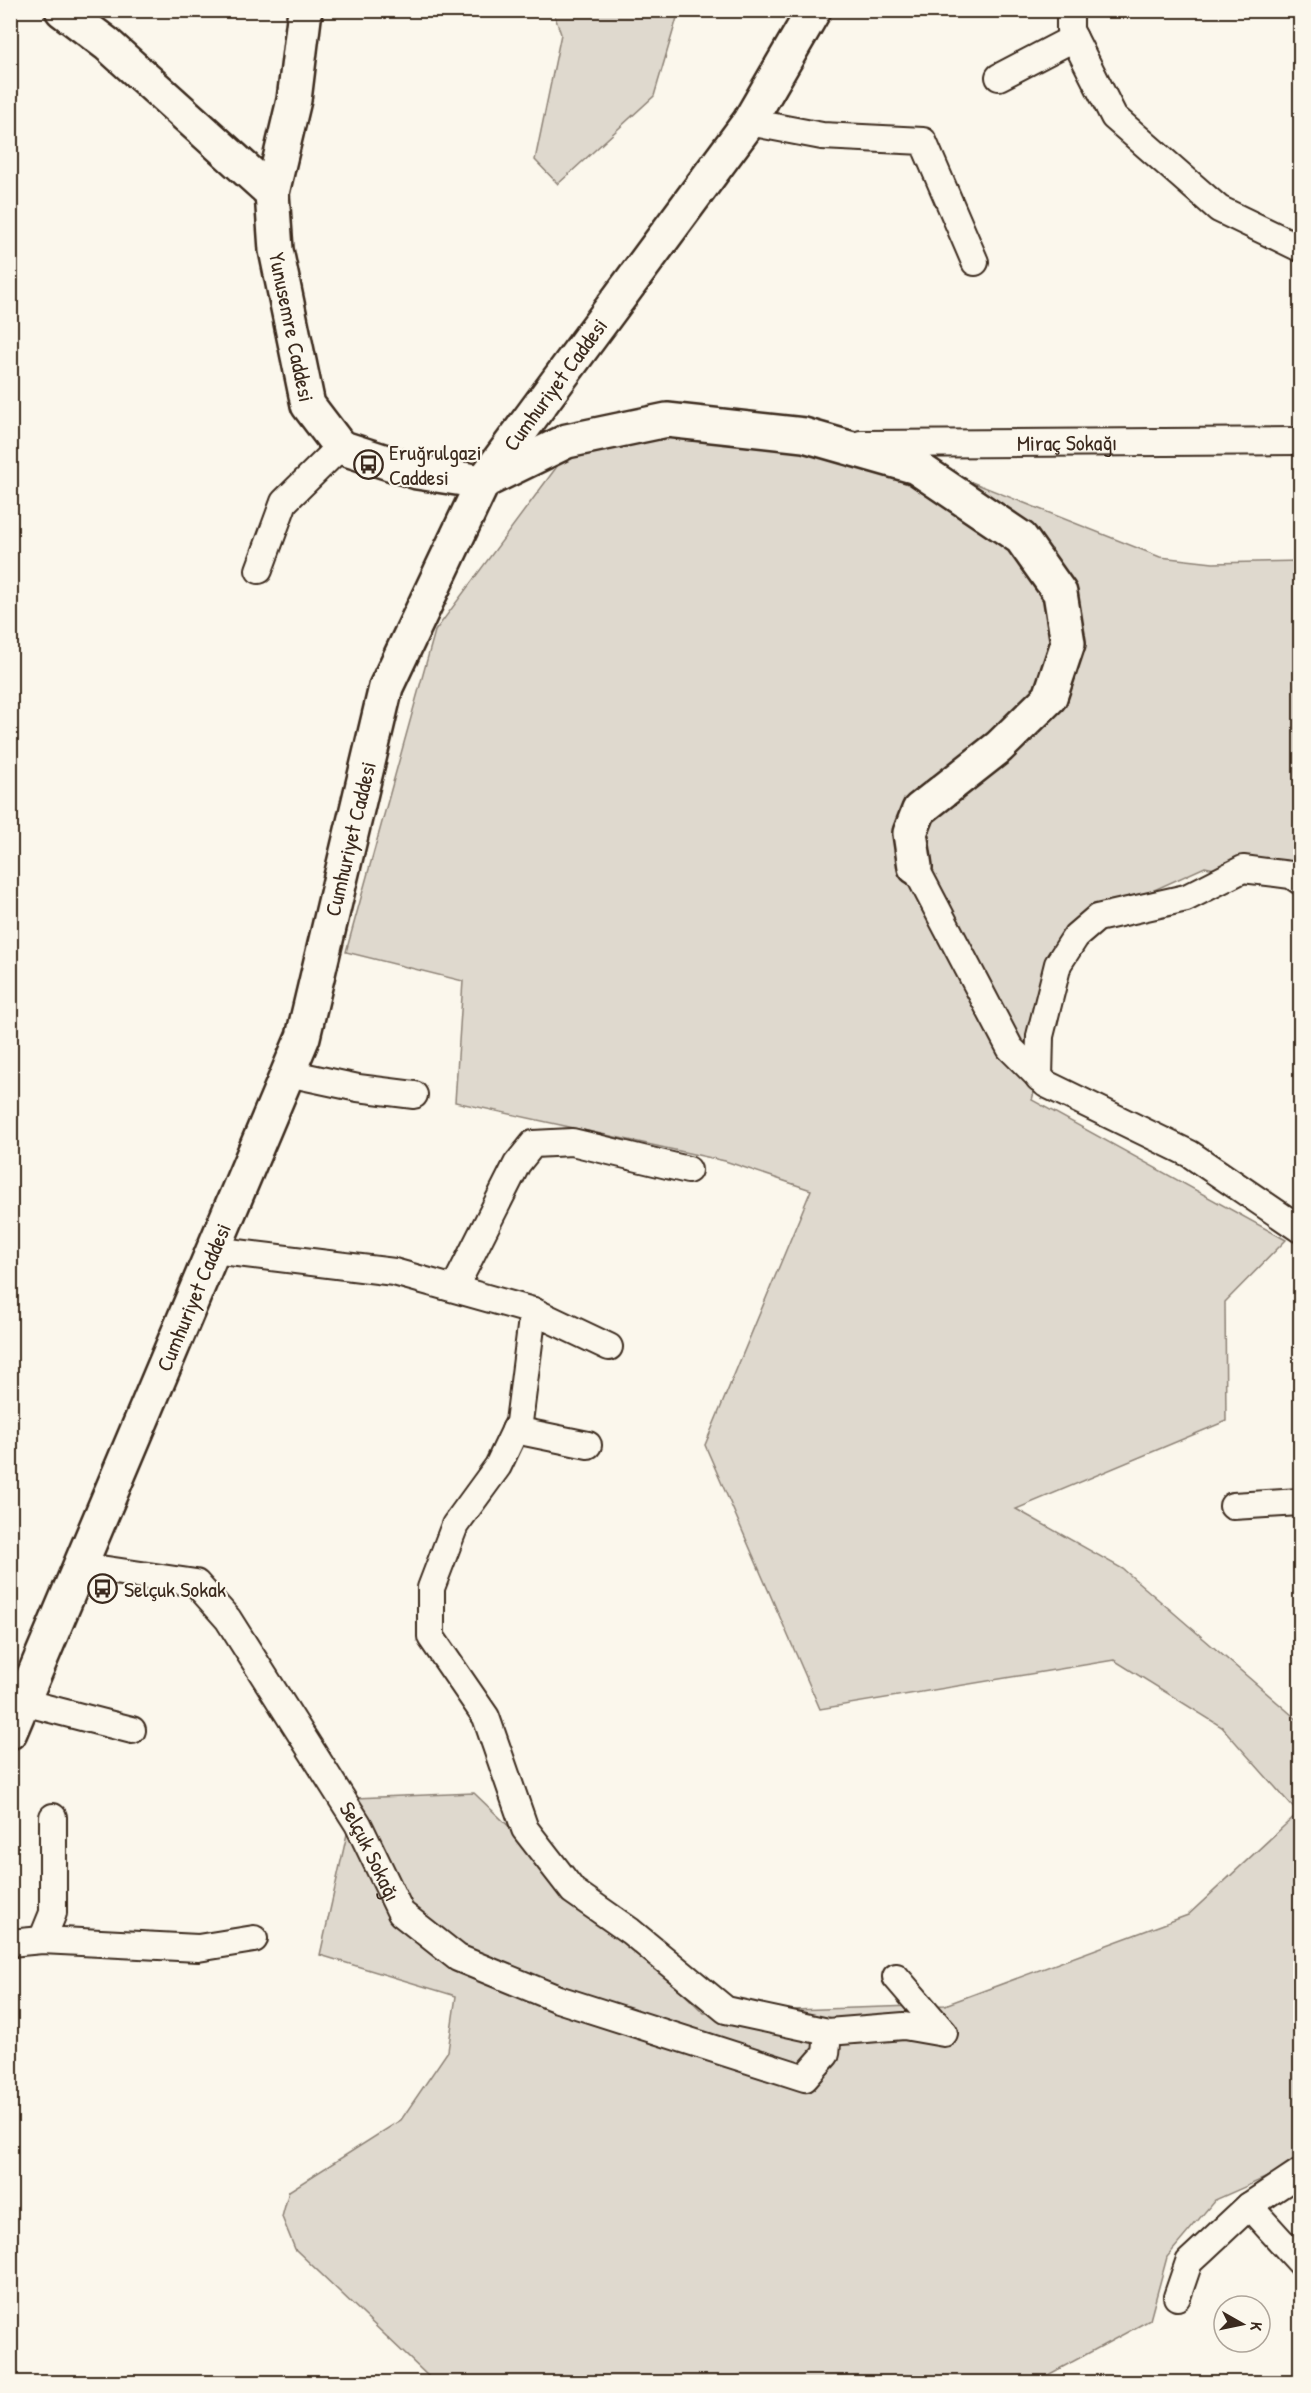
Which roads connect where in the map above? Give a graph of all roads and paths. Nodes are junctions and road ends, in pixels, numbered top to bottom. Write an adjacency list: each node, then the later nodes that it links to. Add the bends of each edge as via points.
1 (62, 10): 8 (main road, via 107,44)
2 (305, 10): 8 (main road, Yunusemre Caddesi, via 294,100)
3 (814, 10): 7 (main road, Cumhuriyet Caddesi)
4 (1070, 10): 5 (street)
5 (1074, 38): 6 (street); 9 (street, via 1114,117 1219,209)
6 (999, 77)
7 (749, 122): 10 (street, via 822,136 923,141); 14 (main road, Cumhuriyet Caddesi)
8 (272, 193): 13 (main road, Yunusemre Caddesi, via 276,250 308,405)
9 (1300, 248)
10 (975, 262)
11 (1300, 441): 12 (street, Miraç Sokağı)
12 (833, 444): 14 (main road, via 804,435 667,420 567,441); 16 (main road, via 916,467 1020,538 1060,593 1068,643 1050,697 999,747 919,810 910,833)
13 (340, 447): 14 (main road, via 417,472); 15 (street, via 284,502)
14 (483, 482): 18 (main road, Cumhuriyet Caddesi, via 386,687 303,1037)
15 (259, 570)
16 (915, 867): 19 (street, via 1010,1048)
17 (1300, 881): 19 (street, via 1291,875 1243,869 1186,898 1097,918 1076,936 1058,964 1040,1036)
18 (288, 1073): 20 (street); 23 (main road, Cumhuriyet Caddesi)
19 (1039, 1078): 22 (street, via 1190,1154)
20 (414, 1095)
21 (688, 1170): 24 (street, via 572,1142 533,1144 517,1164)
22 (1300, 1229)
23 (213, 1250): 24 (street, via 394,1272); 31 (main road, Cumhuriyet Caddesi)
24 (455, 1287): 25 (street)
25 (533, 1311): 26 (street); 27 (street, via 526,1382)
26 (609, 1347)
27 (515, 1430): 28 (street); 39 (street, via 498,1466 455,1526 431,1588 431,1637 486,1717 525,1830 573,1891 630,1931 726,2010)
28 (588, 1445)
29 (1300, 1502): 30 (street)
30 (1233, 1506)
31 (80, 1566): 32 (main road, Cumhuriyet Caddesi); 39 (street, Selçuk Sokağı, via 196,1583 228,1619 358,1824 401,1913 458,1958 558,1999 805,2078 826,2054)
32 (17, 1717): 33 (street)
33 (132, 1730)
34 (54, 1817): 36 (street, via 53,1913)
35 (254, 1939): 36 (street, via 198,1948)
36 (42, 1940): 37 (street)
37 (10, 1943)
38 (896, 1977): 39 (street, via 944,2033 904,2026)
39 (828, 2032)
40 (1300, 2172): 41 (street)
41 (1249, 2206): 42 (street); 43 (street, via 1189,2262)
42 (1300, 2262)
43 (1177, 2297)

